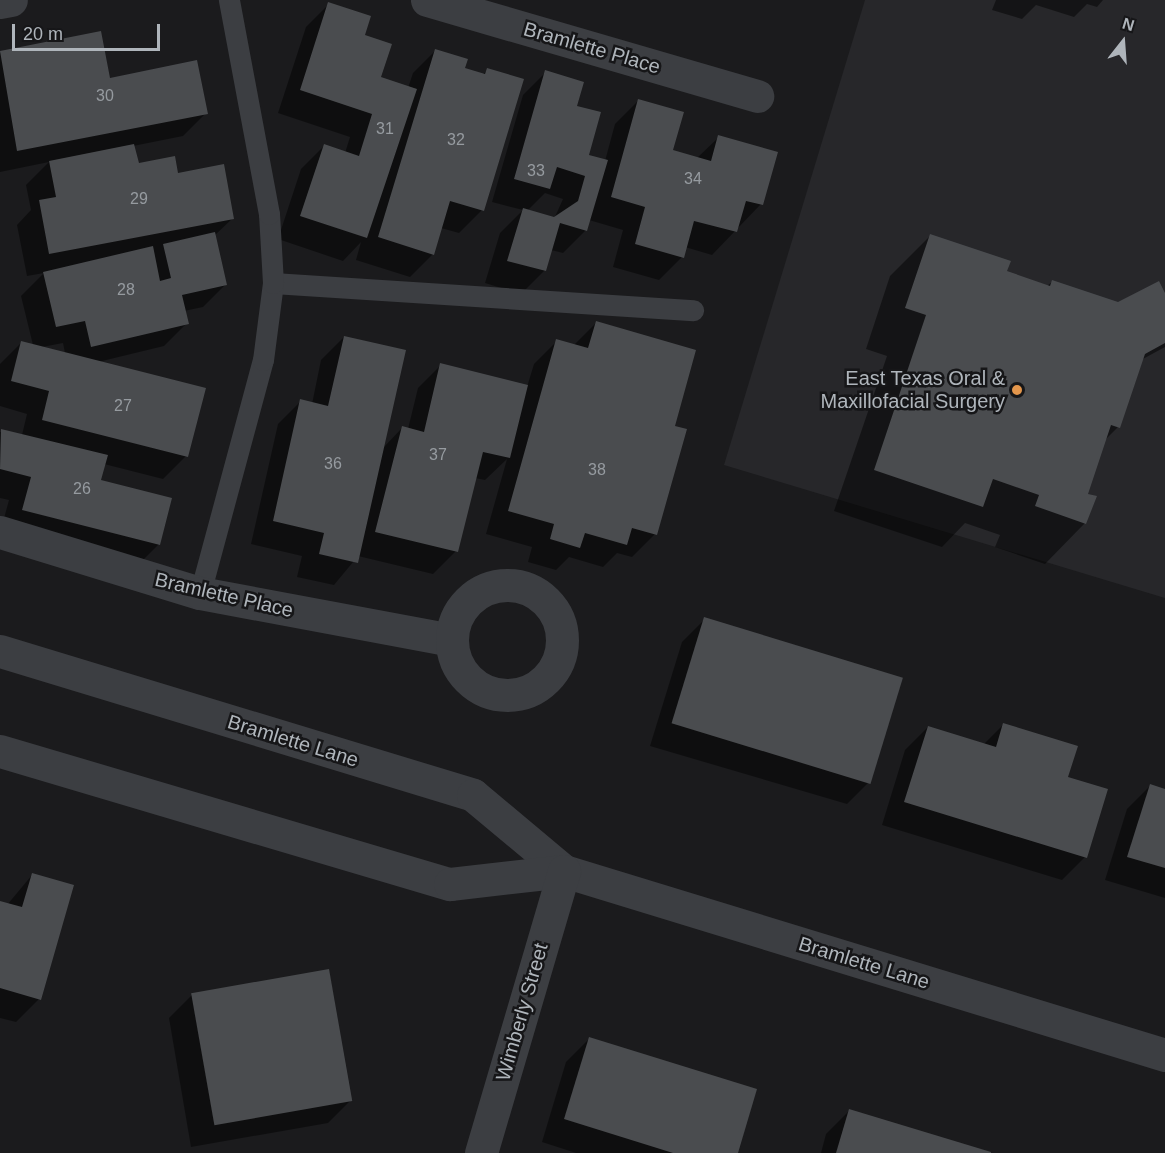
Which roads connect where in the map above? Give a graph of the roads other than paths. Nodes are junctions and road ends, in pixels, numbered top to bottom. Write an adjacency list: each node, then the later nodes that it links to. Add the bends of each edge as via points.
1 (11, 0): 4 (street)
2 (228, 0): 6 (lane, via 269,214)
3 (427, 0): 5 (street, Bramlette Place)
4 (0, 2)
5 (757, 96)
6 (273, 283): 7 (lane); 9 (lane, via 263,360)
7 (693, 310)
8 (0, 532): 9 (street, Bramlette Place)
9 (200, 593): 10 (street, Bramlette Place)
10 (452, 640)
11 (0, 651): 13 (street, Bramlette Lane, via 472,795)
12 (0, 752): 13 (street, Bramlette Lane, via 450,884)
13 (564, 871): 14 (street, Bramlette Lane); 15 (street, Wimberly Street)
14 (1165, 1055)
15 (481, 1153)

